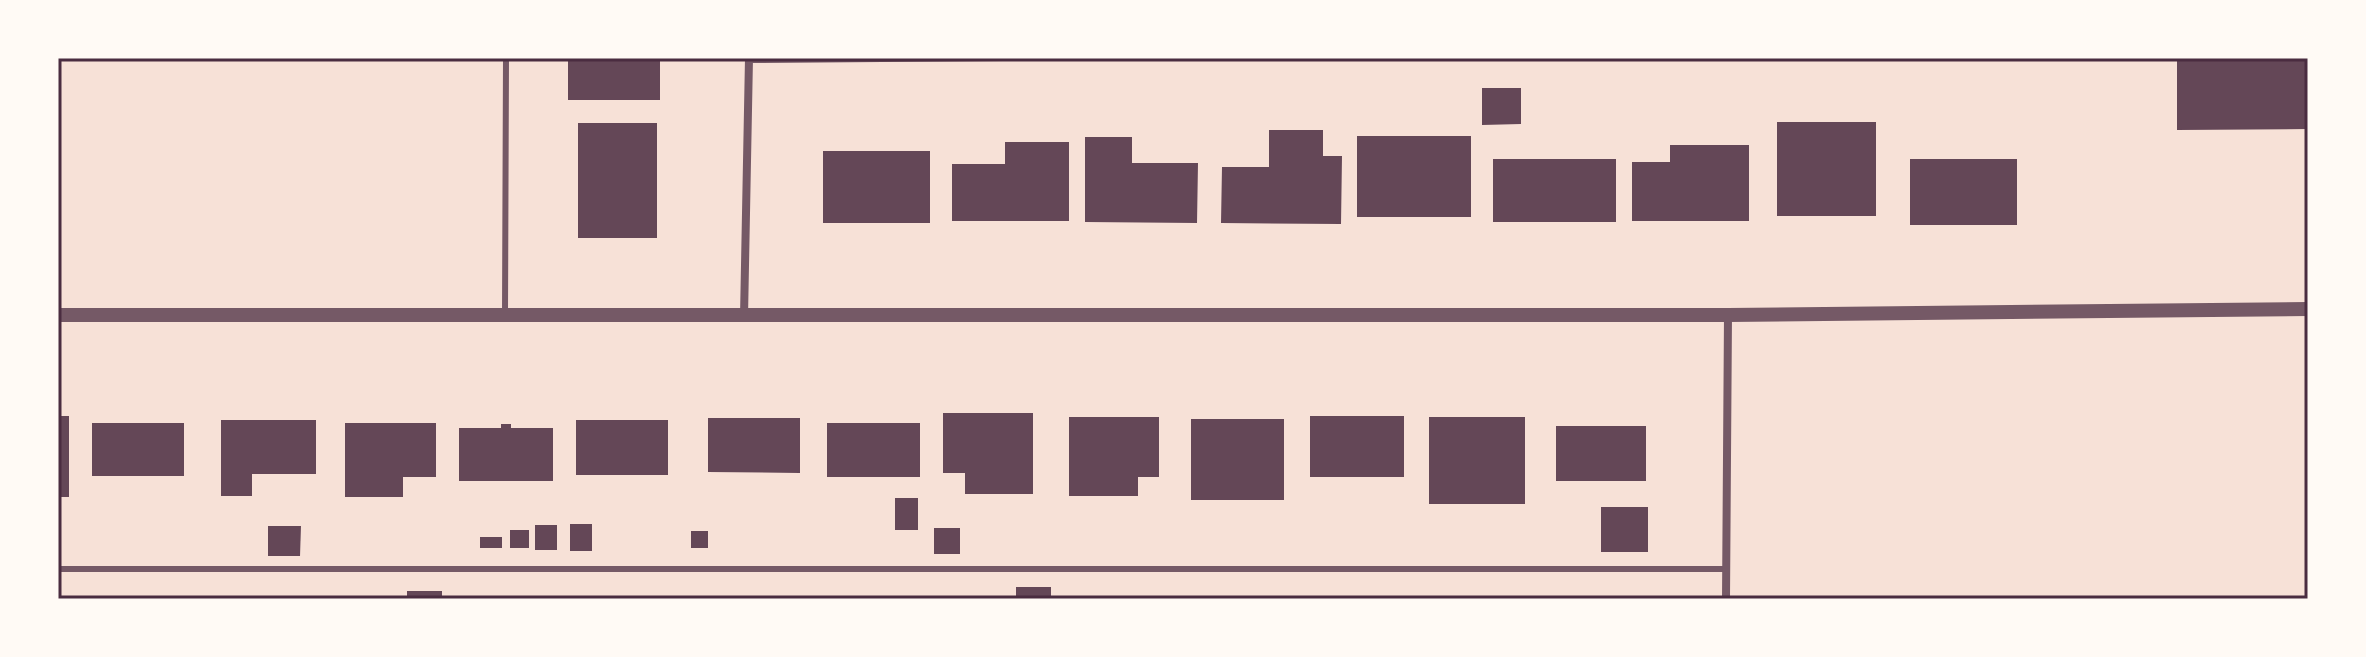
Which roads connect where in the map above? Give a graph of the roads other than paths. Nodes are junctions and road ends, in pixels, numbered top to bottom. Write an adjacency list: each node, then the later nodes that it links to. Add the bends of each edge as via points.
1 (506, 58): 6 (lane)
2 (1003, 58): 3 (lane)
3 (749, 59): 8 (street)
4 (2308, 309): 7 (street)
5 (58, 315): 6 (street)
6 (505, 315): 8 (street)
7 (1728, 315): 8 (street); 10 (street)
8 (744, 317)
9 (58, 569): 10 (lane)
10 (1726, 569): 11 (street)
11 (1726, 599)

